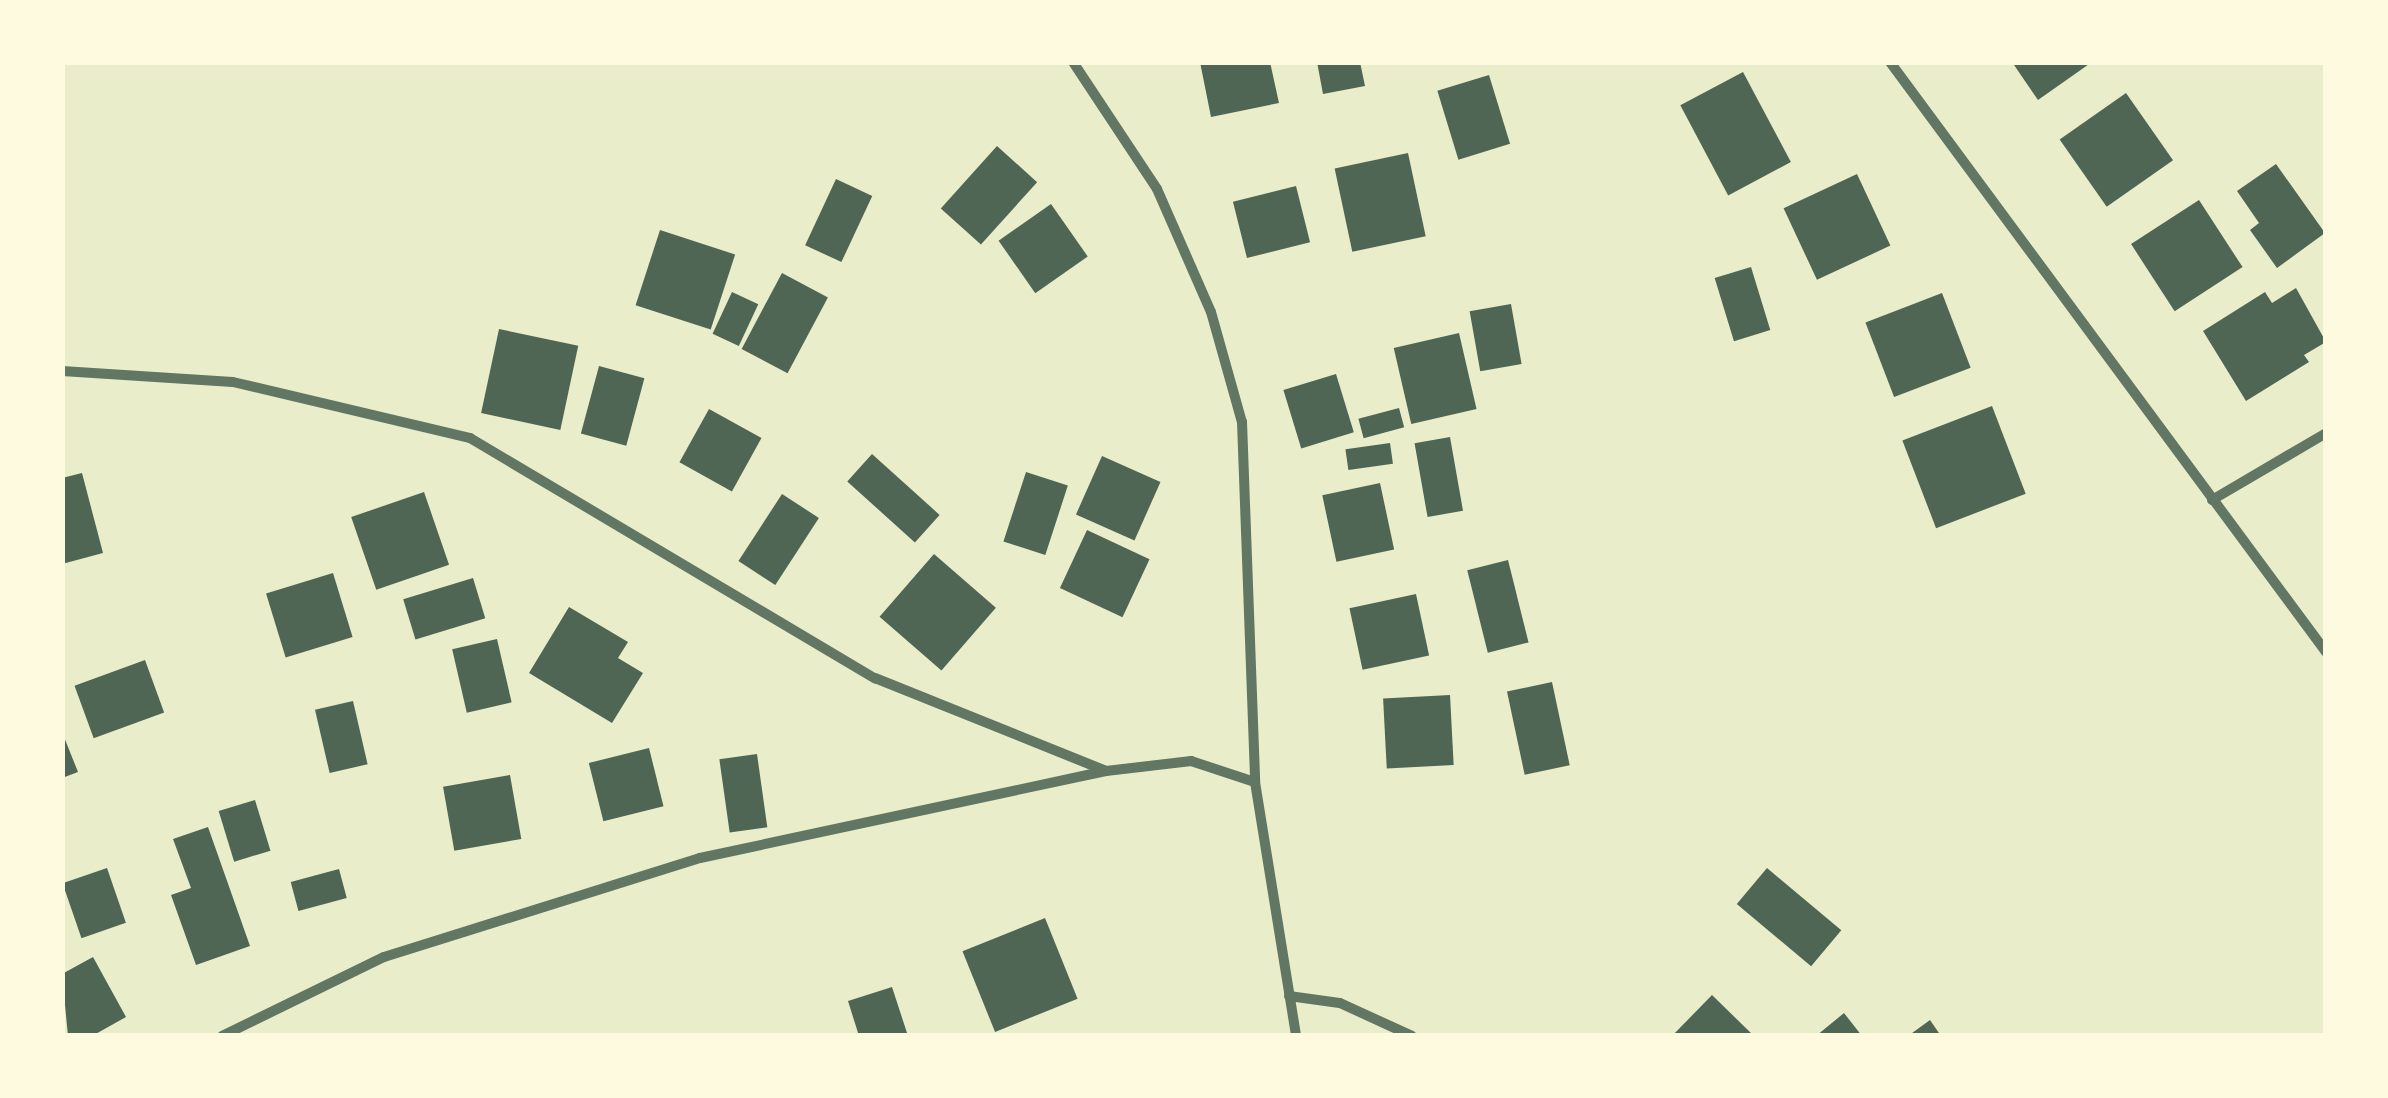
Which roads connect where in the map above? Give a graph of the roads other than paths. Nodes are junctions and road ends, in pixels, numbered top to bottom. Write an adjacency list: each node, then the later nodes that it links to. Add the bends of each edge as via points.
1 (1073, 62): 8 (street, via 1157,189 1212,312 1242,422)
2 (1890, 62): 5 (street)
3 (62, 372): 7 (street, via 233,382 470,438 875,678)
4 (2326, 433): 5 (street)
5 (2212, 500): 6 (street)
6 (2326, 652)
7 (1106, 771): 8 (street, via 1191,761); 10 (street, via 700,858 384,958)
8 (1255, 782): 9 (street)
9 (1289, 996): 11 (street); 12 (street, via 1340,1003)
10 (222, 1036)
11 (1296, 1036)
12 (1412, 1036)

